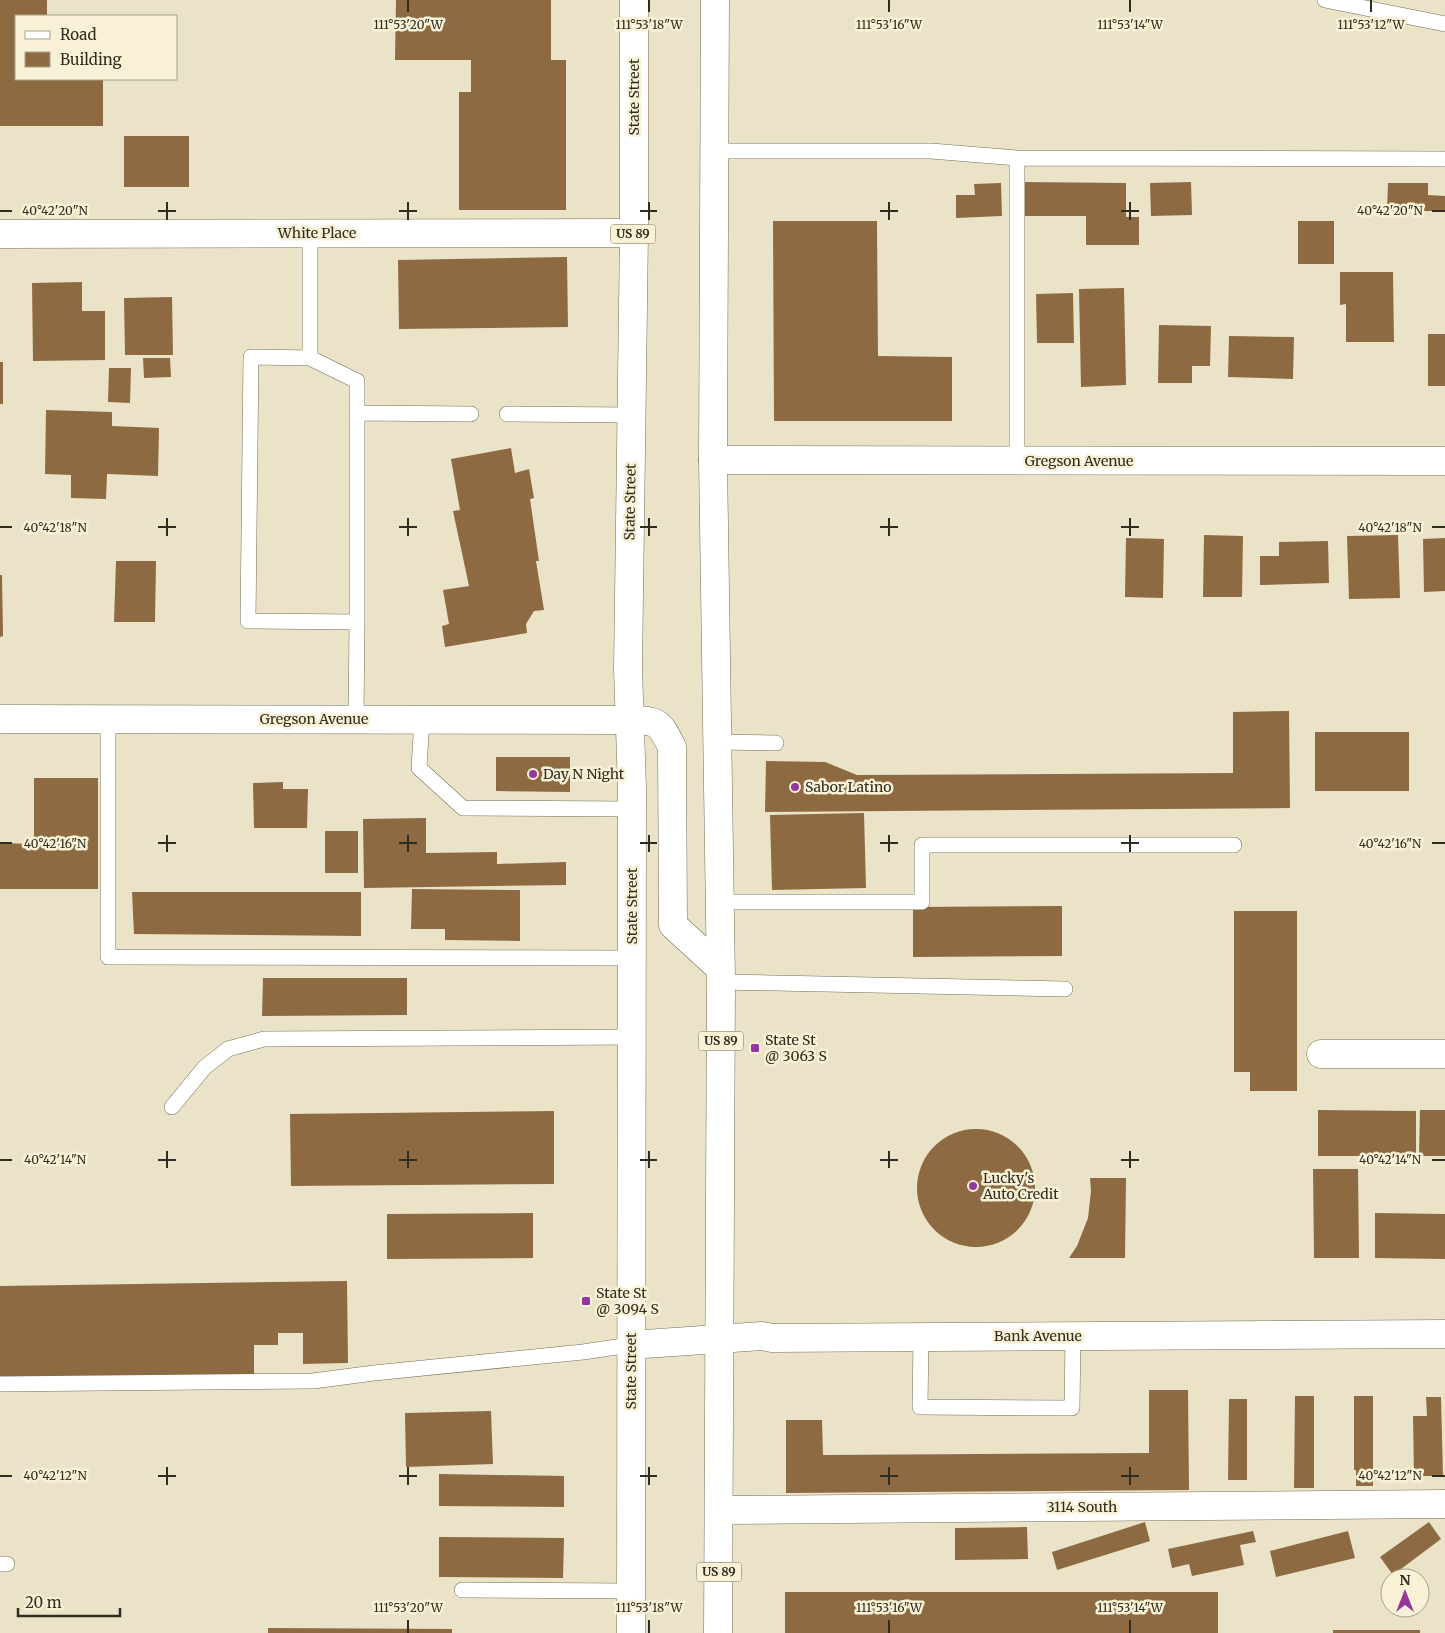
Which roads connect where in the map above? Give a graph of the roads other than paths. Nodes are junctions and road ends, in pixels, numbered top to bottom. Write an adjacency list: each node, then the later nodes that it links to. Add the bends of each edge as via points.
1 (634, 0): 9 (street, State Street / US 89)
2 (715, 0): 5 (street, US 89)
3 (1325, 0): 4 (lane)
4 (1445, 24)
5 (715, 151): 6 (lane, via 931,152); 16 (street, US 89)
6 (1017, 158): 7 (lane); 17 (lane)
7 (1445, 159)
8 (310, 233): 9 (street, White Place); 10 (street, White Place); 11 (lane)
9 (634, 233): 15 (street, State Street / US 89)
10 (0, 234)
11 (310, 358): 12 (lane, via 357,381); 19 (lane, via 250,357 248,620)
12 (357, 413): 13 (lane); 19 (lane)
13 (471, 414)
14 (507, 414): 15 (lane)
15 (631, 415): 24 (street, State Street / US 89)
16 (713, 460): 17 (street, Gregson Avenue); 25 (street, US 89)
17 (1017, 461): 18 (street, Gregson Avenue)
18 (1445, 462)
19 (357, 622): 22 (lane)
20 (0, 719): 21 (street, Gregson Avenue)
21 (108, 719): 22 (street, Gregson Avenue); 30 (lane, via 108,957)
22 (356, 719): 23 (street, Gregson Avenue)
23 (422, 719): 24 (street, Gregson Avenue); 27 (lane, via 419,768 463,808)
24 (629, 720): 27 (street, State Street / US 89); 31 (street, Gregson Avenue, via 648,720 662,728 672,747 673,924)
25 (717, 742): 26 (lane); 29 (street, US 89)
26 (776, 743)
27 (632, 809): 30 (street, State Street / US 89)
28 (1234, 845): 29 (lane, via 922,845 922,902)
29 (720, 902): 31 (street, US 89)
30 (633, 958): 33 (street, State Street / US 89)
31 (721, 976): 32 (lane); 40 (street, US 89)
32 (1065, 989)
33 (633, 1037): 36 (lane, via 264,1039 228,1049 206,1067); 41 (street, State Street / US 89)
34 (1321, 1054): 35 (street)
35 (1445, 1054)
36 (172, 1107)
37 (1445, 1334): 38 (street, Bank Avenue)
38 (1073, 1336): 39 (street, Bank Avenue); 39 (lane, via 1072,1408 920,1407)
39 (921, 1337): 40 (street, Bank Avenue, via 762,1336)
40 (719, 1339): 41 (street, Bank Avenue); 44 (street, US 89)
41 (630, 1345): 42 (lane, via 313,1380); 46 (street, State Street / US 89)
42 (0, 1384)
43 (1445, 1504): 44 (street, 3114 South)
44 (720, 1510): 48 (street, US 89)
45 (462, 1590): 46 (lane)
46 (631, 1591): 47 (street, State Street / US 89)
47 (631, 1633)
48 (718, 1633)

